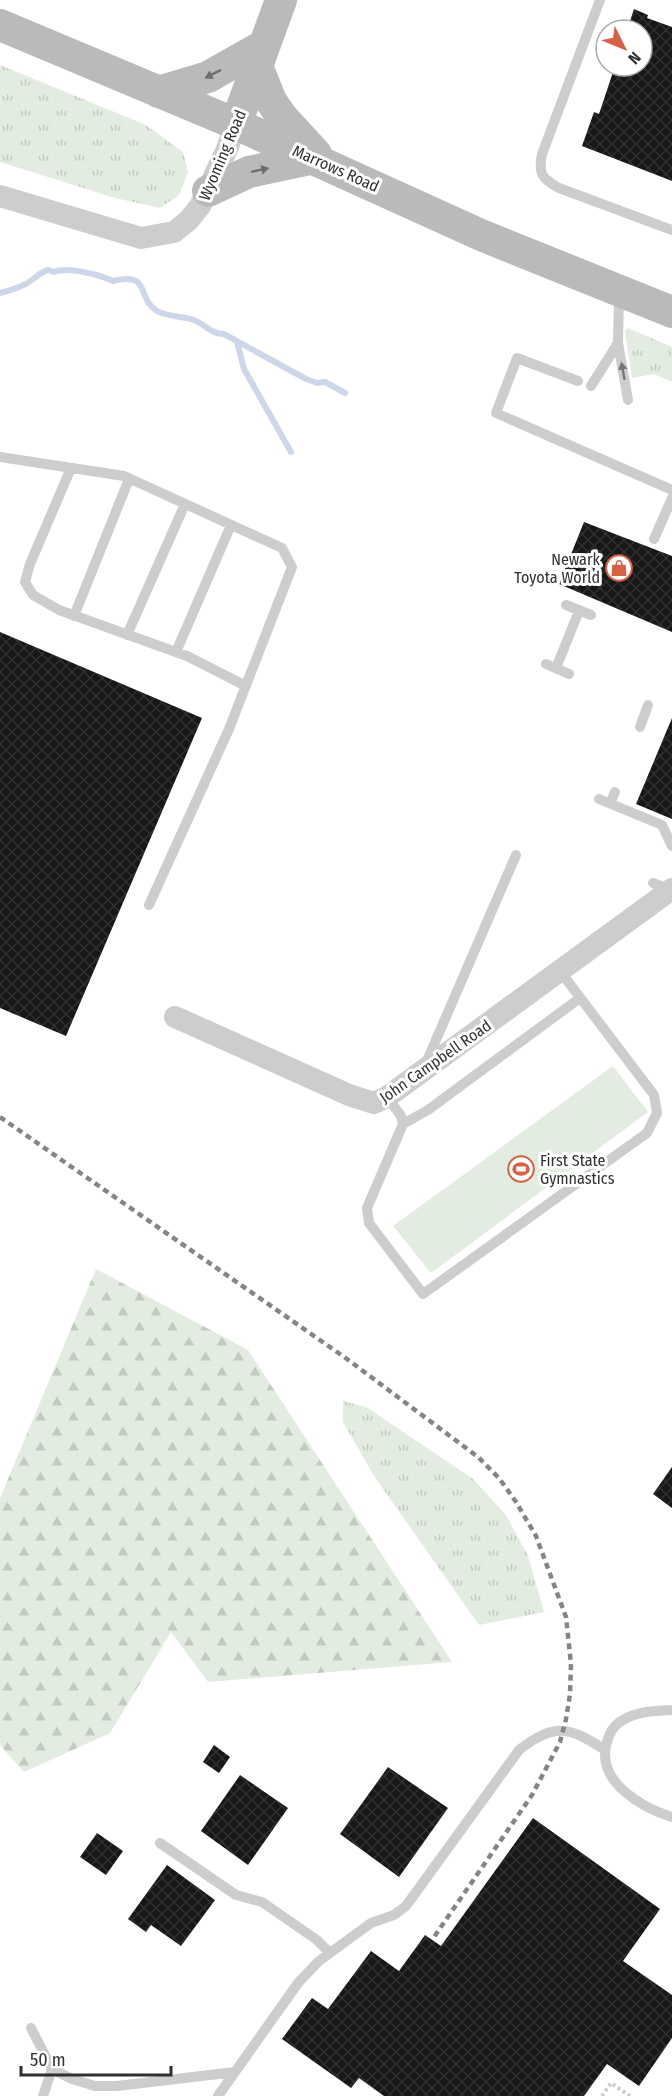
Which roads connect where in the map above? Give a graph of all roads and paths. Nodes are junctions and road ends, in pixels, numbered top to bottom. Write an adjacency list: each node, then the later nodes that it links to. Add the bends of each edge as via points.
1 (281, 0): 4 (street, Wyoming Road)
2 (600, 0): 10 (lane, via 539,168 544,179 559,188)
3 (0, 25): 5 (street, Marrows Road)
4 (260, 56): 5 (street, one-way to 5, via 208,78); 6 (street, Wyoming Road); 7 (street, via 272,101)
5 (158, 92): 6 (street, Marrows Road)
6 (236, 124): 7 (street, Marrows Road); 8 (street, Wyoming Road)
7 (318, 160): 8 (street, one-way to 7, via 249,172); 11 (street, Marrows Road, via 481,235)
8 (208, 191): 9 (street, Wyoming Road, via 189,220 174,232 141,238)
9 (0, 196)
10 (672, 230)
11 (619, 290): 12 (street, Marrows Road); 13 (lane)
12 (672, 312)
13 (618, 343): 15 (lane); 16 (lane, one-way to 13)
14 (578, 381): 20 (lane, via 517,358 496,414)
15 (591, 386)
16 (628, 400)
17 (0, 457): 18 (lane)
18 (71, 468): 19 (lane); 28 (lane, via 26,582 33,595)
19 (129, 479): 22 (lane); 28 (lane)
20 (672, 490)
21 (672, 498): 24 (lane)
22 (185, 504): 23 (lane); 29 (lane)
23 (231, 525): 30 (lane); 32 (lane, via 282,548 292,567)
24 (654, 539)
25 (566, 605): 26 (lane)
26 (579, 611): 27 (lane); 31 (lane, via 551,666)
27 (591, 615)
28 (74, 616): 29 (lane)
29 (127, 635): 30 (lane)
30 (176, 652): 32 (lane)
31 (569, 674)
32 (246, 686): 39 (lane)
33 (648, 705): 34 (lane)
34 (640, 727)
35 (615, 792): 36 (lane, via 605,801 662,825)
36 (672, 846)
37 (516, 855): 43 (lane)
38 (665, 887): 40 (street, John Campbell Road)
39 (149, 905)
40 (560, 971): 41 (lane); 43 (street, John Campbell Road)
41 (580, 998): 45 (lane, via 428,1110); 45 (lane, via 654,1095 657,1113 647,1133 423,1294 369,1223 367,1208)
42 (175, 1017): 44 (street, John Campbell Road, via 359,1099 374,1103)
43 (423, 1072): 44 (street, John Campbell Road)
44 (387, 1097): 45 (lane)
45 (403, 1124)
46 (672, 1710): 47 (lane, via 644,1712 622,1720 609,1734)
47 (605, 1750): 48 (lane, via 608,1769 619,1785 636,1801); 50 (lane, via 575,1732 549,1732 533,1739 519,1750 406,1906 371,1923)
48 (672, 1817)
49 (160, 1843): 50 (lane, via 236,1895 262,1902)
50 (330, 1953): 53 (lane, via 298,1983)
51 (31, 2028): 52 (lane)
52 (52, 2069): 53 (lane, via 95,2086); 54 (lane)
53 (235, 2072): 55 (lane)
54 (43, 2096)
55 (218, 2096)
56 (602, 2096): 57 (path, via 611,2083)
57 (630, 2096)

